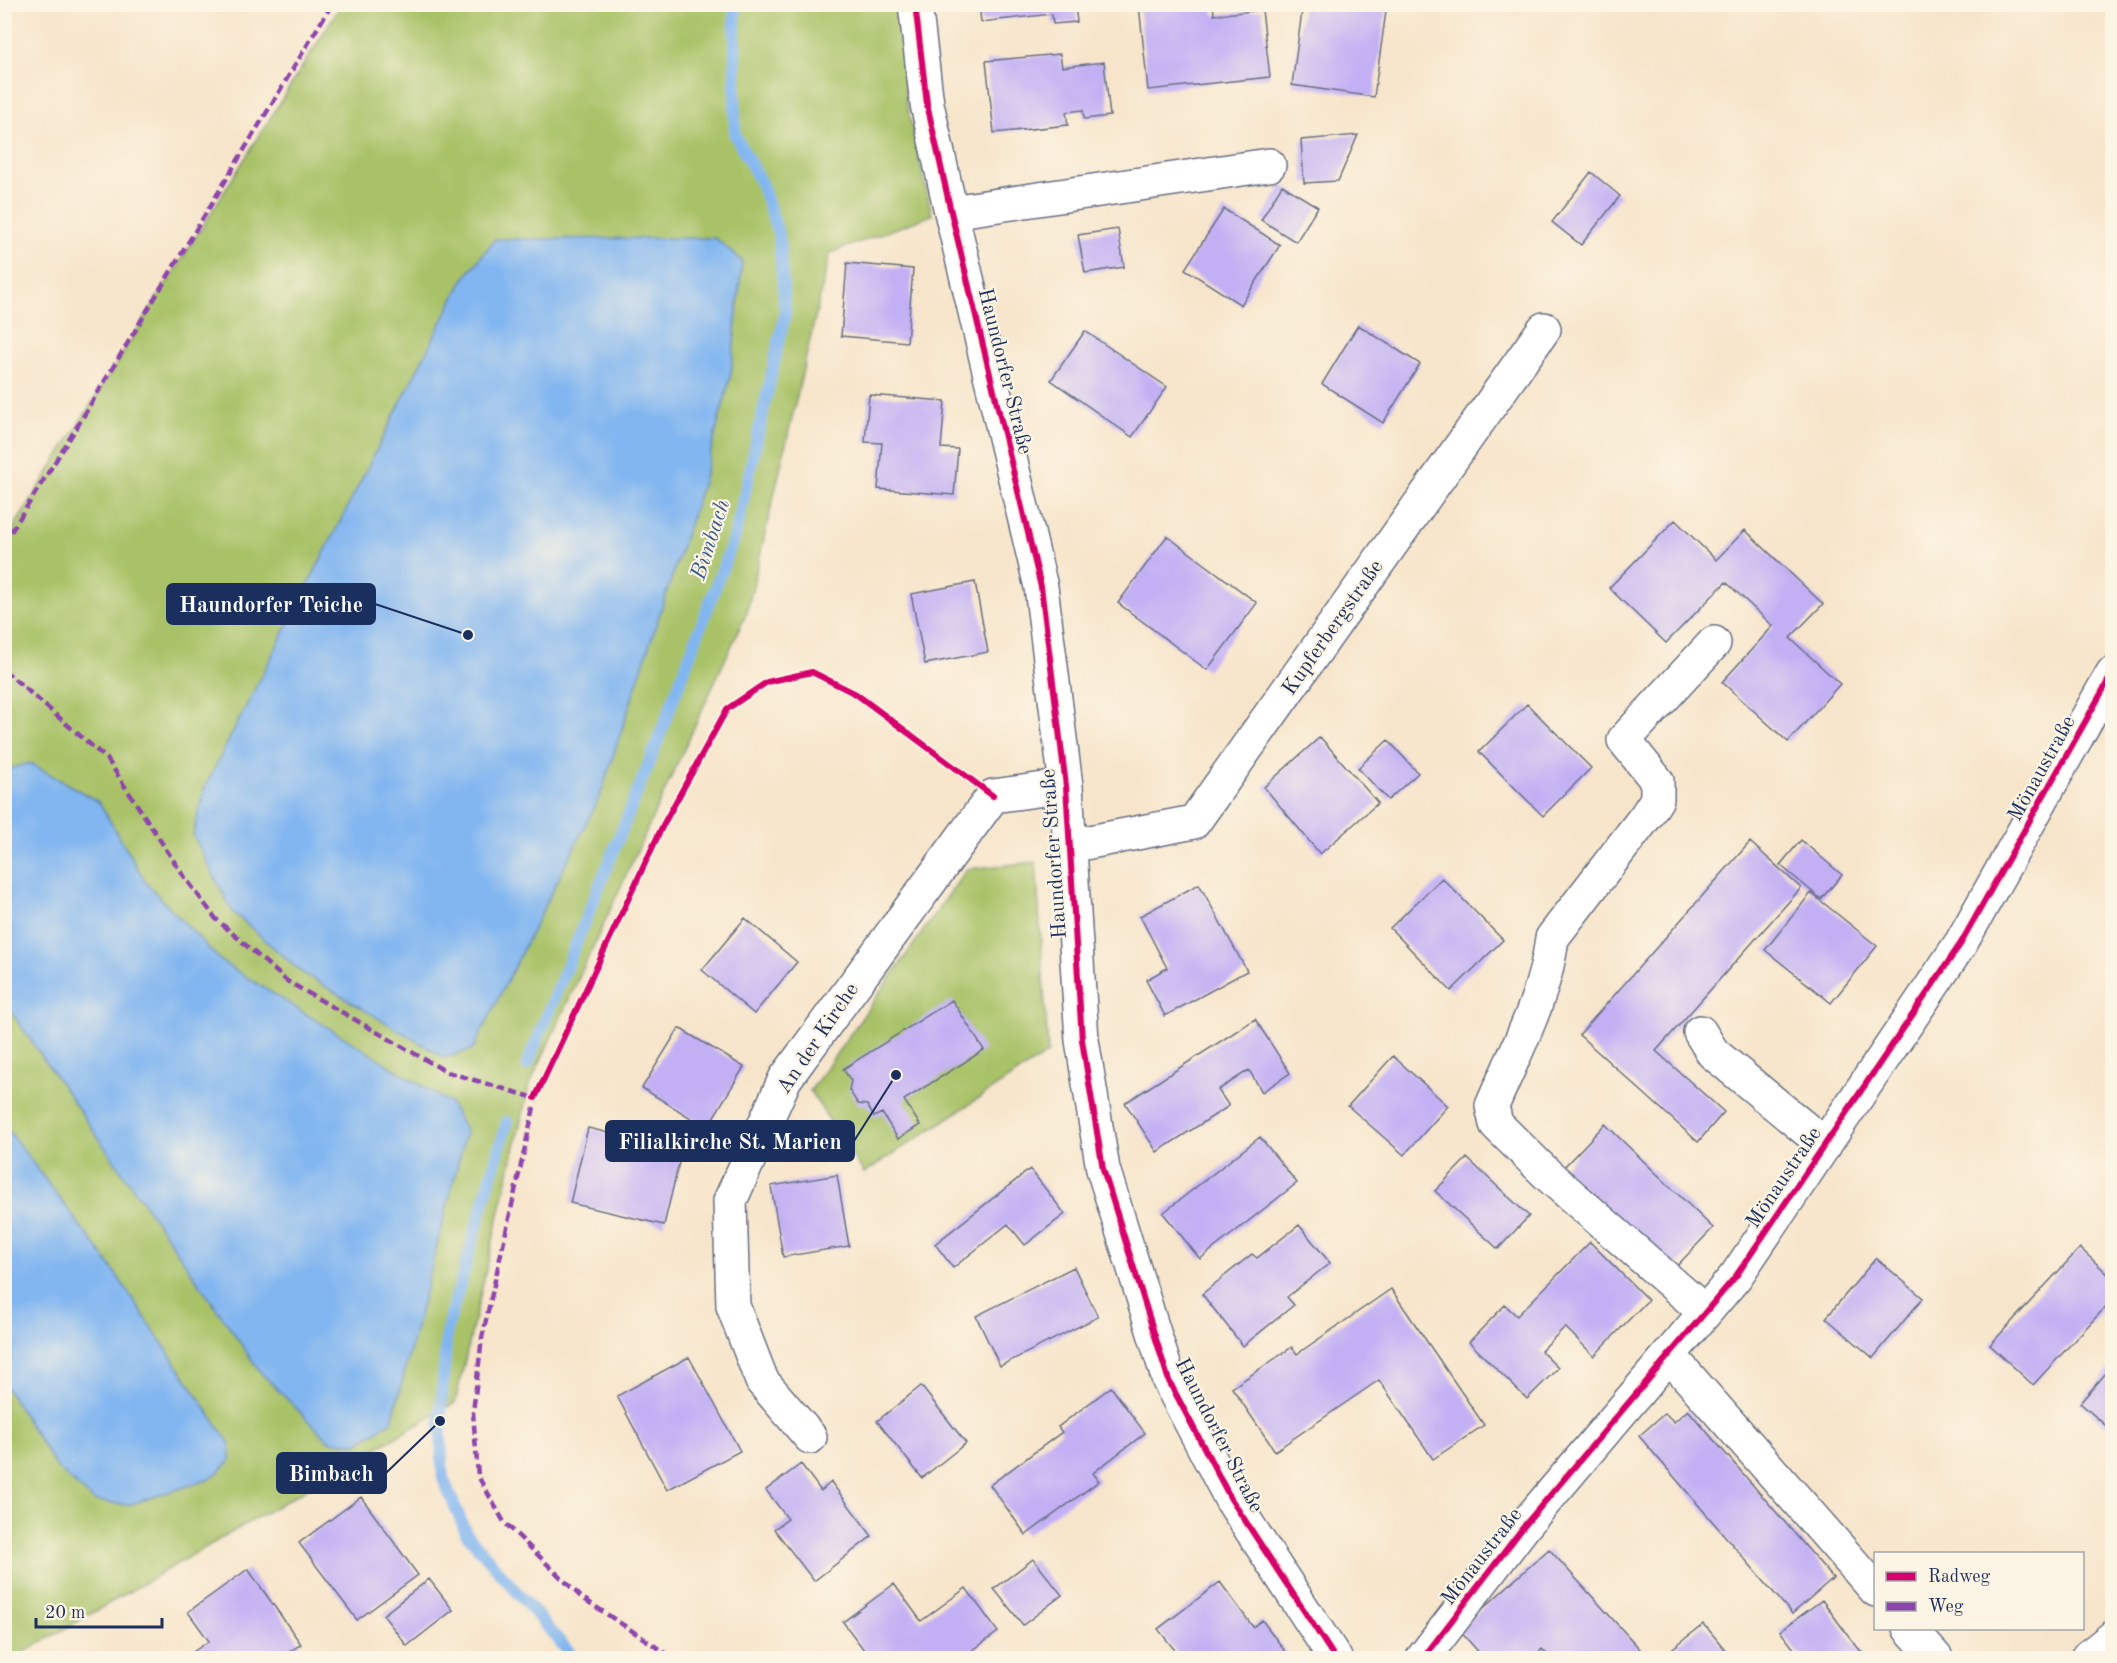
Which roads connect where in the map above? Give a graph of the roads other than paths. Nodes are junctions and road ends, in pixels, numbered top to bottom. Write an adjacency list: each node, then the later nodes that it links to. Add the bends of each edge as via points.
1 (915, 4): 3 (street, Haundorfer Straße, via 927,104)
2 (1269, 165): 3 (street)
3 (951, 212): 7 (street, Haundorfer Straße, via 1041,587)
4 (1544, 329): 8 (street, Kupferbergstraße, via 1194,822)
5 (1714, 643): 11 (street, via 1624,740 1657,781 1657,799 1552,938 1542,989 1492,1106 1496,1124 1548,1175)
6 (2112, 674): 10 (street, Mönaustraße, via 1961,943)
7 (1066, 786): 8 (street, Haundorfer Straße); 13 (street, An der Kirche, via 993,796 785,1079 730,1201 733,1306 762,1381)
8 (1069, 846): 17 (street, Haundorfer Straße, via 1082,1040 1103,1168 1169,1381 1231,1499)
9 (1700, 1032): 10 (street, via 1713,1053)
10 (1825, 1145): 11 (street, Mönaustraße, via 1736,1276)
11 (1705, 1312): 12 (street, Mönaustraße)
12 (1669, 1355): 14 (street); 18 (street, Mönaustraße, via 1525,1525)
13 (810, 1437)
14 (1874, 1589)
15 (1911, 1630): 19 (street)
16 (2112, 1638): 20 (street)
17 (1335, 1659)
18 (1424, 1659)
19 (1936, 1659)
20 (2087, 1659)

